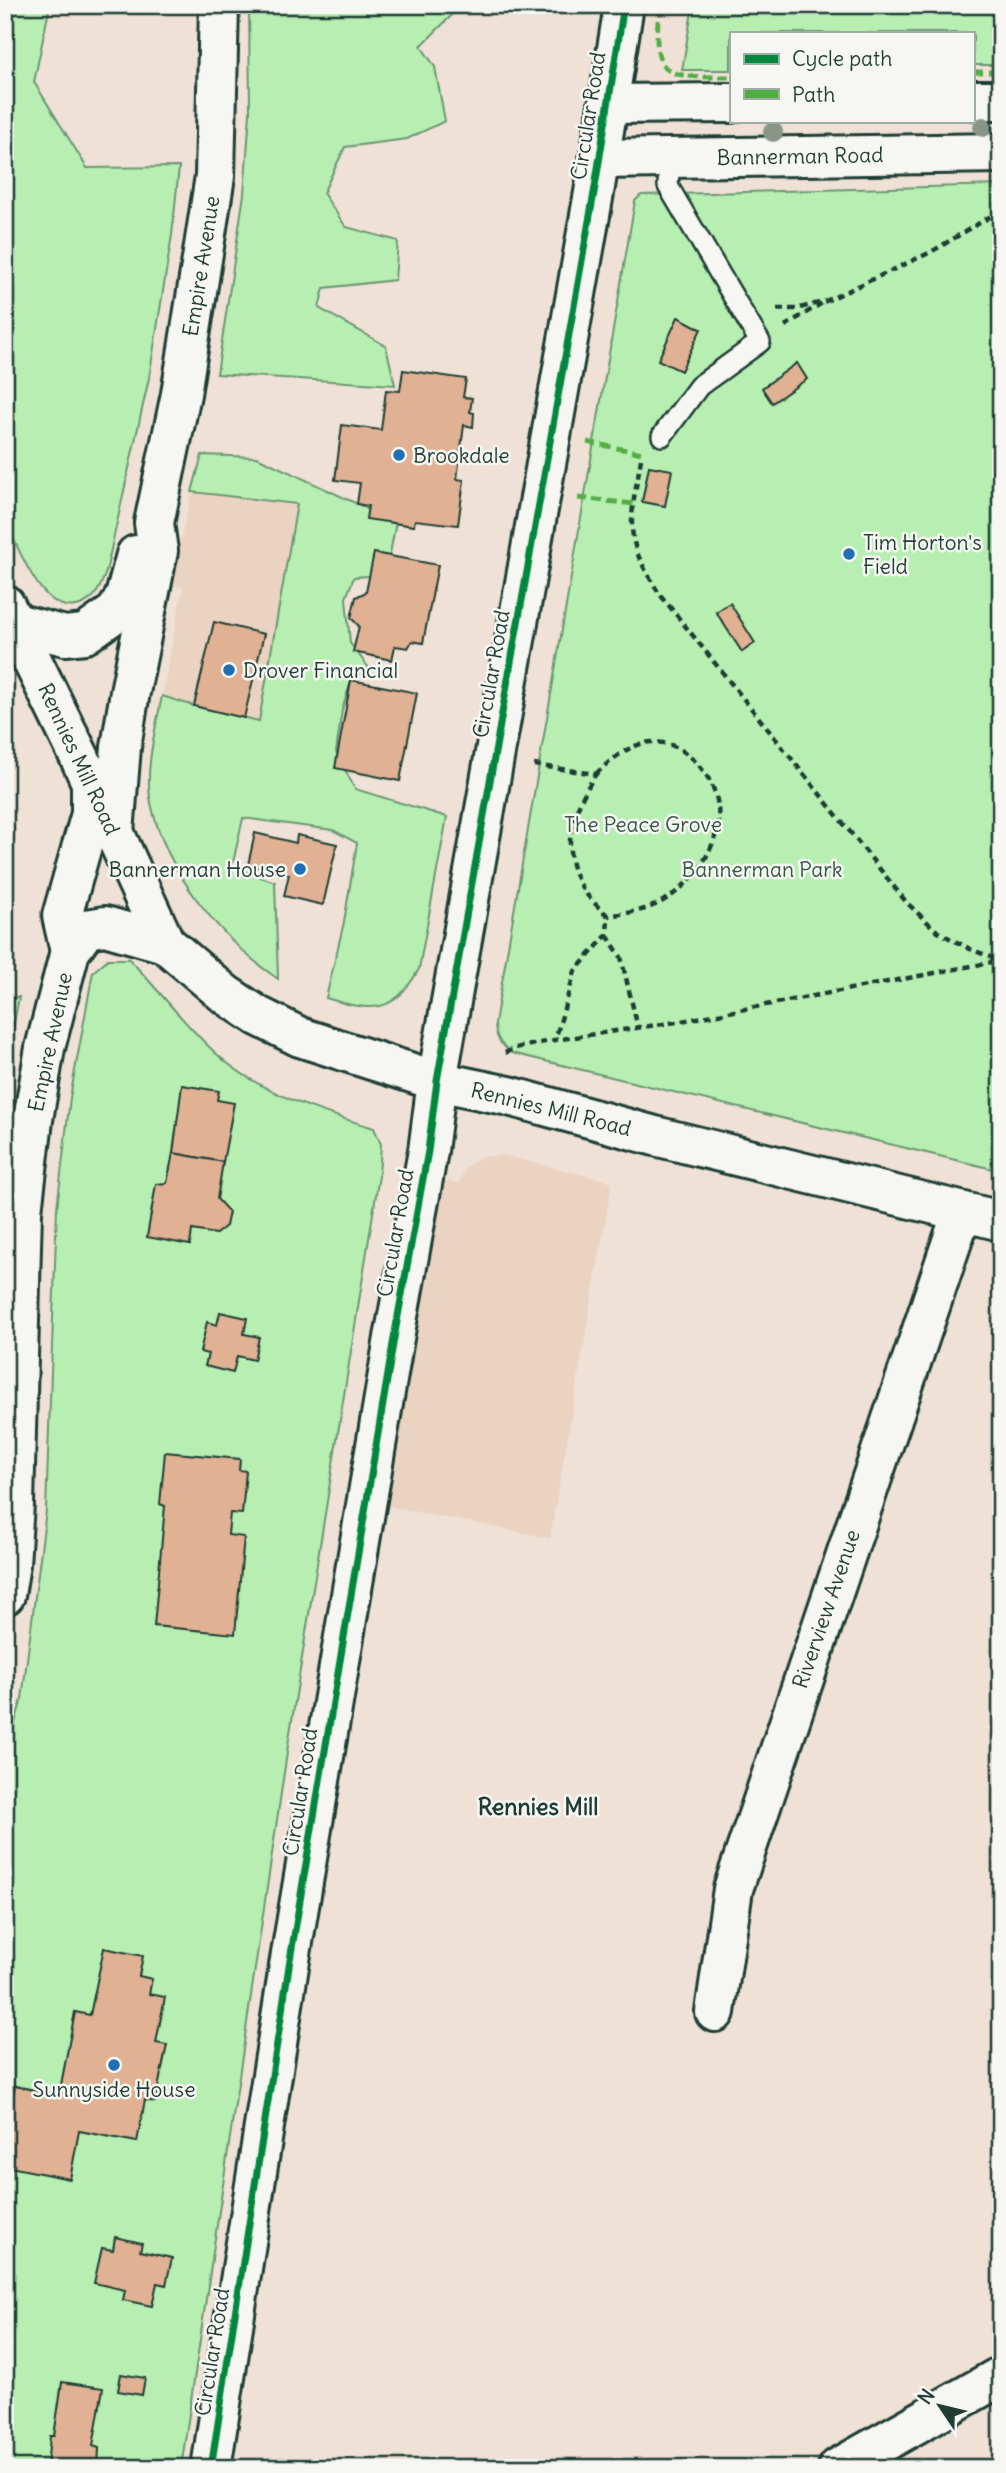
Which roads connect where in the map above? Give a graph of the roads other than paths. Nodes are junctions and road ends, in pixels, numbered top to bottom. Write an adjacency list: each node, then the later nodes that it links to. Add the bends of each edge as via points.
1 (219, 5): 11 (street, Empire Avenue, via 215,176 181,394)
2 (624, 5): 6 (street, Circular Road)
3 (974, 100): 4 (street)
4 (1001, 100)
5 (730, 103): 6 (street)
6 (609, 104): 8 (street, Circular Road)
7 (1001, 153): 9 (street, Bannerman Road)
8 (599, 159): 9 (street, Bannerman Road); 17 (street, Circular Road)
9 (670, 159): 10 (lane, via 668,186 760,342 699,386)
10 (662, 436)
11 (154, 523): 12 (street, Empire Avenue, via 138,546 125,596 116,612 101,624 85,634 65,636); 14 (street, Empire Avenue, via 158,551 127,705)
12 (10, 614): 13 (street, Rennies Mill Road)
13 (91, 784): 14 (street, Rennies Mill Road); 16 (street, Empire Avenue, via 91,814 62,916)
14 (114, 833): 15 (street, Rennies Mill Road)
15 (165, 943): 16 (street, Empire Avenue, via 105,926 86,929); 17 (street, Rennies Mill Road, via 258,1016 300,1037)
16 (70, 951): 20 (street, Empire Avenue, via 45,1048 22,1211 14,1504)
17 (437, 1081): 18 (street, Rennies Mill Road); 24 (street, Circular Road, via 289,1966)
18 (962, 1212): 19 (street, Rennies Mill Road); 21 (street, Riverview Avenue, via 733,1889)
19 (1001, 1222)
20 (5, 1595)
21 (715, 2012)
22 (1001, 2376): 23 (street)
23 (881, 2456): 25 (street)
24 (211, 2468)
25 (838, 2468)

